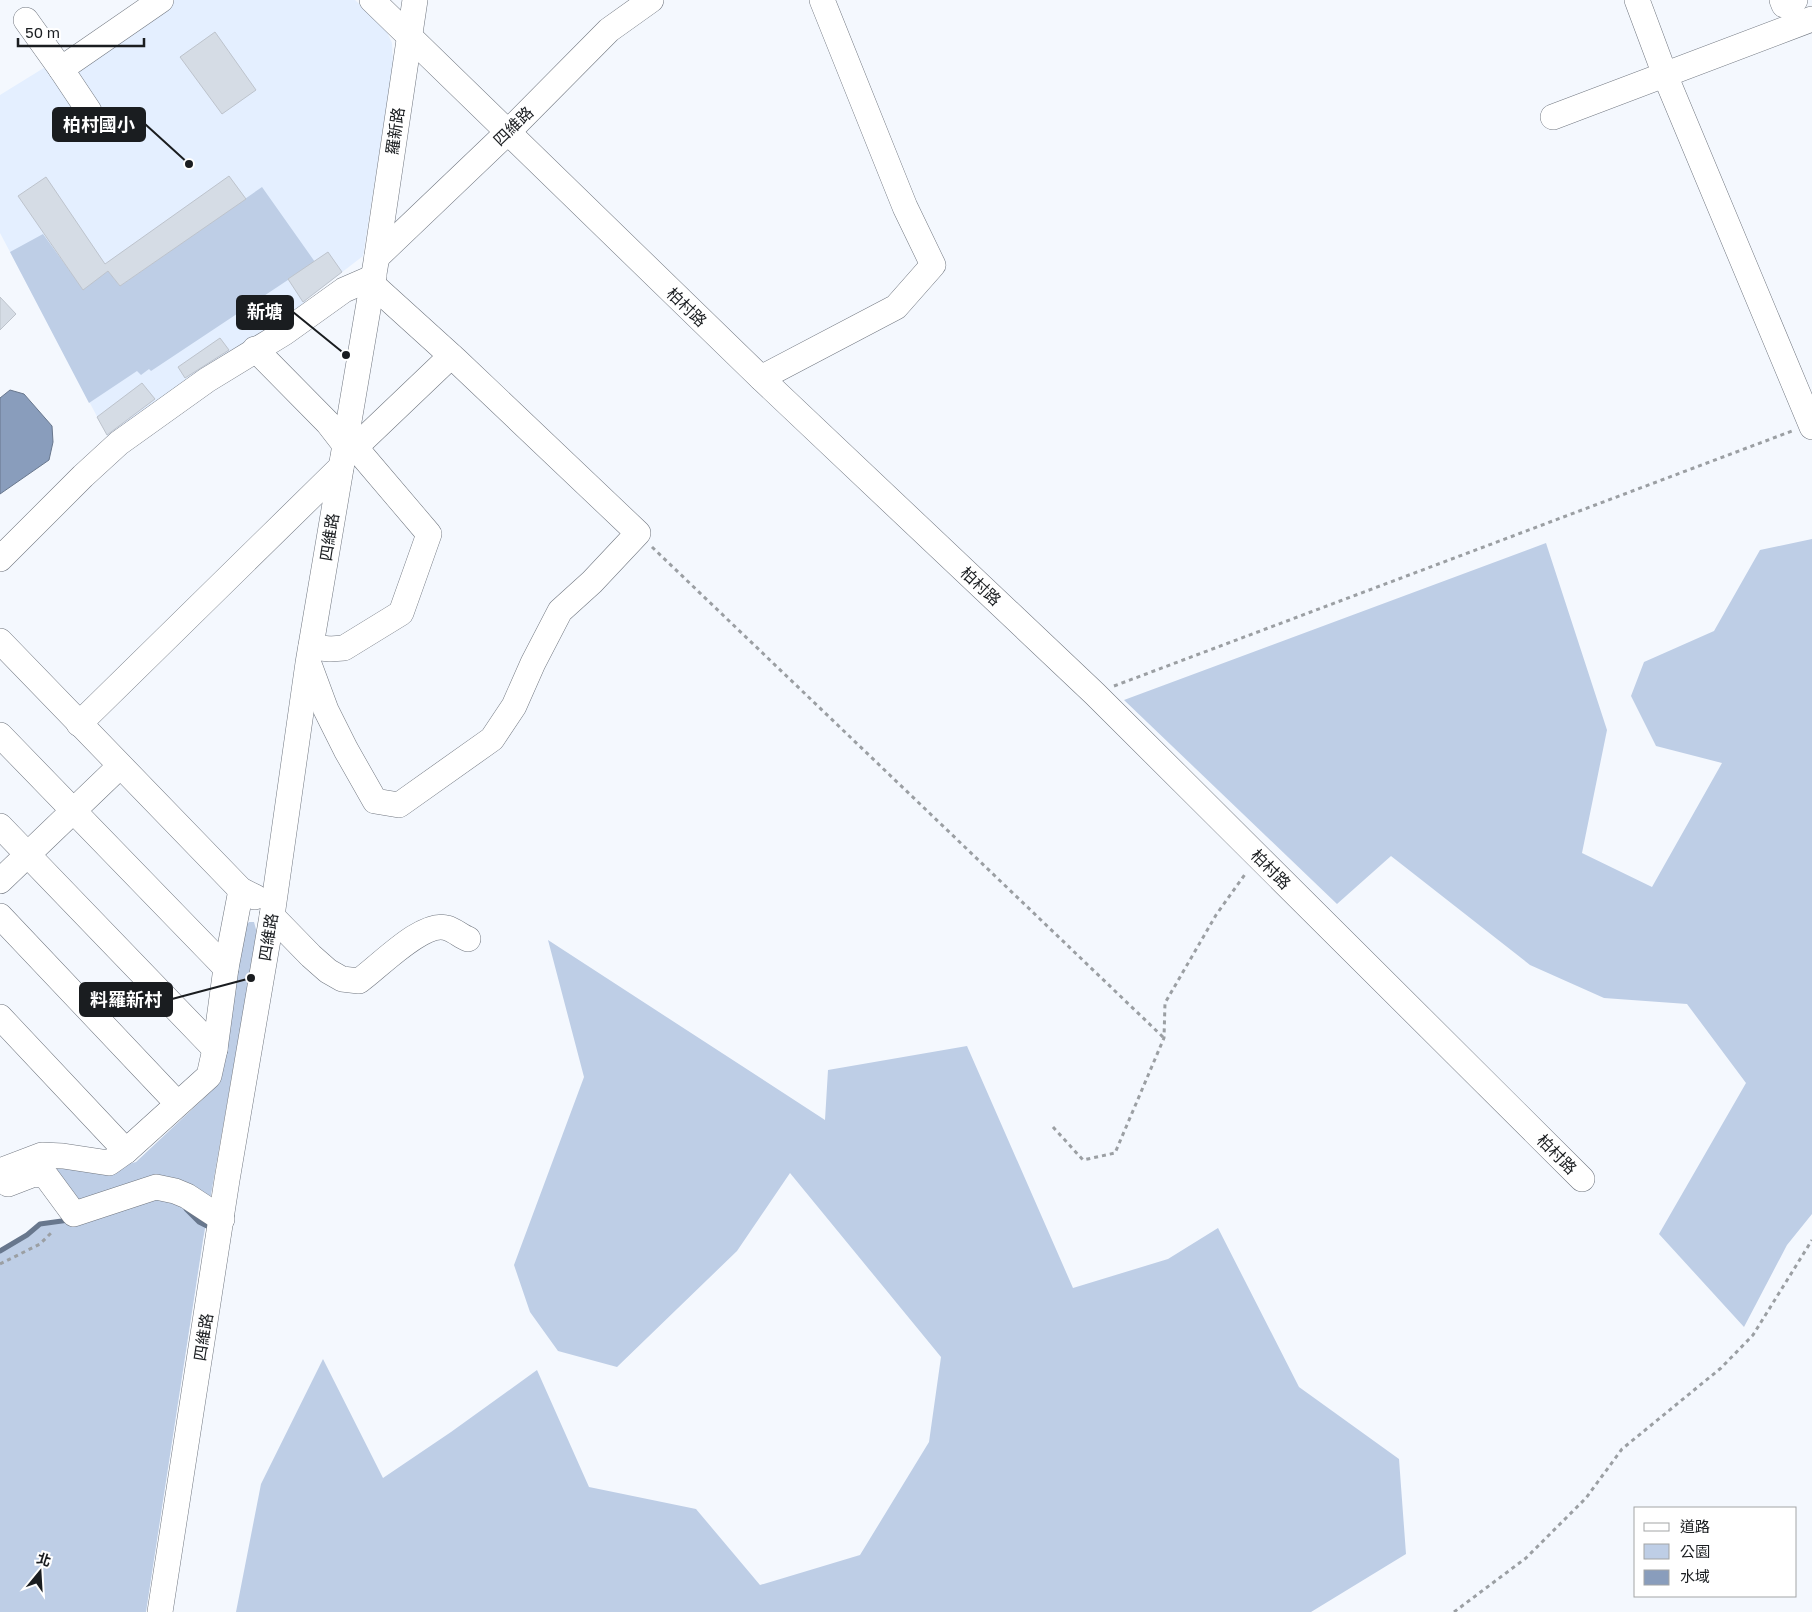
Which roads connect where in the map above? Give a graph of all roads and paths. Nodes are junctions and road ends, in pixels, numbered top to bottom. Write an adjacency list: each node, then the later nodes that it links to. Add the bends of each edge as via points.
1 (161, 0): 13 (street)
2 (372, 0): 11 (street, 柏村路)
3 (415, 0): 11 (street, 羅新路)
4 (651, 0): 17 (street, 四維路, via 609,30)
5 (822, 0): 21 (street, via 933,265 896,307)
6 (1637, 0): 14 (street)
7 (1782, 0): 8 (street, via 1784,5)
8 (1795, 0)
9 (1812, 18): 14 (street)
10 (26, 20): 13 (street)
11 (409, 36): 17 (street, 柏村路); 18 (street, 羅新路)
12 (424, 67): 12 (street, via 485,130 483,137 456,166 403,218 397,215 397,208 419,68 421,65)
13 (61, 69): 15 (street)
14 (1665, 75): 16 (street); 22 (street)
15 (89, 111)
16 (1554, 117)
17 (508, 132): 18 (street, 四維路); 21 (street, 柏村路)
18 (375, 270): 19 (street, via 284,333); 20 (street); 23 (street, 四維路)
19 (255, 349): 23 (street, via 328,423); 25 (street, via 119,443)
20 (451, 356): 23 (street); 24 (street)
21 (761, 378): 28 (street, 柏村路)
22 (1811, 425): 28 (path)
23 (346, 455): 27 (street, 四維路); 27 (street, via 429,534 401,612 344,648); 29 (street)
24 (638, 533): 27 (street, via 560,611 514,706 492,739 399,804 375,802 326,710); 43 (path)
25 (0, 559)
26 (0, 641): 29 (street)
27 (310, 655): 38 (street, 四維路)
28 (1095, 694): 35 (street, 柏村路)
29 (79, 724): 31 (street)
30 (0, 736): 32 (street)
31 (120, 766): 32 (street); 37 (street)
32 (73, 810): 34 (street); 41 (street)
33 (0, 826): 34 (street)
34 (27, 854): 36 (street); 44 (street)
35 (1258, 857): 43 (path, via 1216,915 1165,1004); 49 (street, 柏村路)
36 (0, 881)
37 (241, 890): 38 (street); 41 (street)
38 (273, 909): 40 (street, via 311,956 342,979 359,981 418,934 434,926 447,928); 51 (street, 四維路)
39 (0, 916): 45 (street)
40 (468, 939)
41 (226, 968): 44 (street)
42 (0, 1017): 47 (street)
43 (1164, 1038): 46 (path, via 1115,1153 1083,1160)
44 (215, 1049): 45 (street, via 209,1076)
45 (177, 1103): 47 (street)
46 (1053, 1127)
47 (126, 1152): 48 (street, via 109,1163 42,1155)
48 (0, 1171)
49 (1582, 1179)
50 (0, 1186): 51 (street, via 34,1174 46,1176 74,1214 156,1187 187,1196)
51 (222, 1219): 55 (street, 四維路)
52 (54, 1231): 54 (path, via 40,1244)
53 (1812, 1240): 56 (path, via 1753,1335 1721,1368 1622,1449 1586,1498 1526,1558)
54 (0, 1264)
55 (160, 1612)
56 (1454, 1612)

